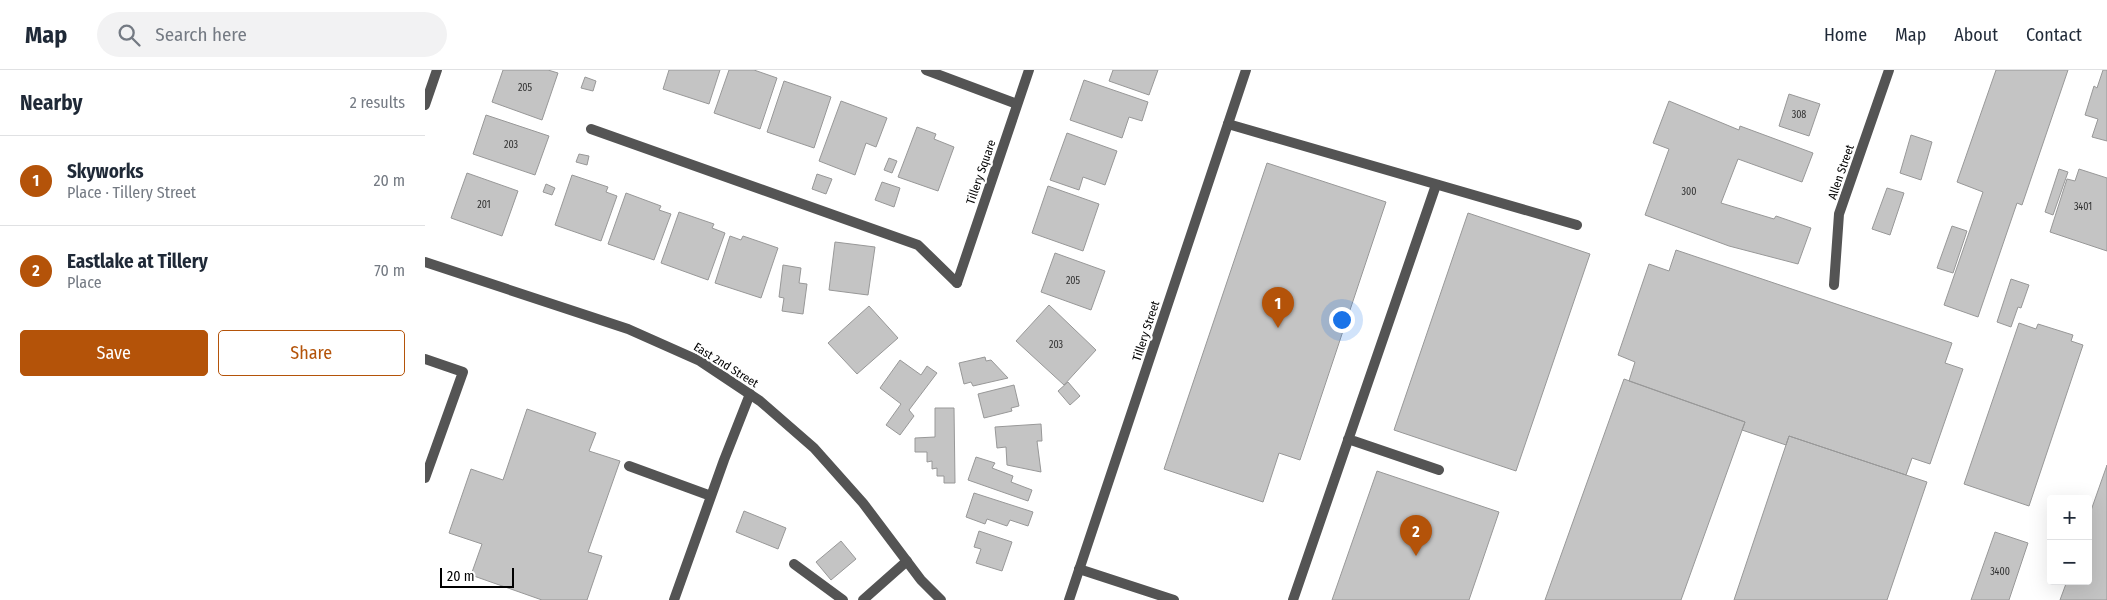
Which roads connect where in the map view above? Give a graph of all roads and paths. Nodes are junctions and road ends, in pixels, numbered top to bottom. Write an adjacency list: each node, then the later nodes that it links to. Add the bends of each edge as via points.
1 (437, 70): 7 (street)
2 (926, 70): 6 (street)
3 (1029, 70): 6 (street, Tillery Square)
4 (1246, 70): 8 (street, Tillery Street)
5 (1889, 70): 13 (street, Allen Street, via 1839,214)
6 (1017, 104): 9 (street, Tillery Square, via 957,283 918,245)
7 (425, 106)
8 (1228, 124): 10 (street); 23 (street, Tillery Street)
9 (591, 129)
10 (1436, 185): 11 (street); 16 (street)
11 (1577, 225)
12 (425, 262): 15 (street, East 2nd Street, via 628,329 700,361)
13 (1834, 285)
14 (425, 359): 19 (street, via 463,372)
15 (750, 394): 20 (street); 21 (street, East 2nd Street, via 814,448)
16 (1349, 439): 18 (street); 30 (street)
17 (629, 466): 20 (street)
18 (1439, 470)
19 (425, 478)
20 (711, 496): 25 (street)
21 (907, 561): 24 (street); 27 (street, East 2nd Street)
22 (794, 564): 26 (street)
23 (1079, 569): 28 (street, Tillery Street); 29 (street)
24 (865, 599)
25 (674, 600)
26 (843, 600)
27 (941, 600)
28 (1069, 600)
29 (1174, 600)
30 (1293, 600)

